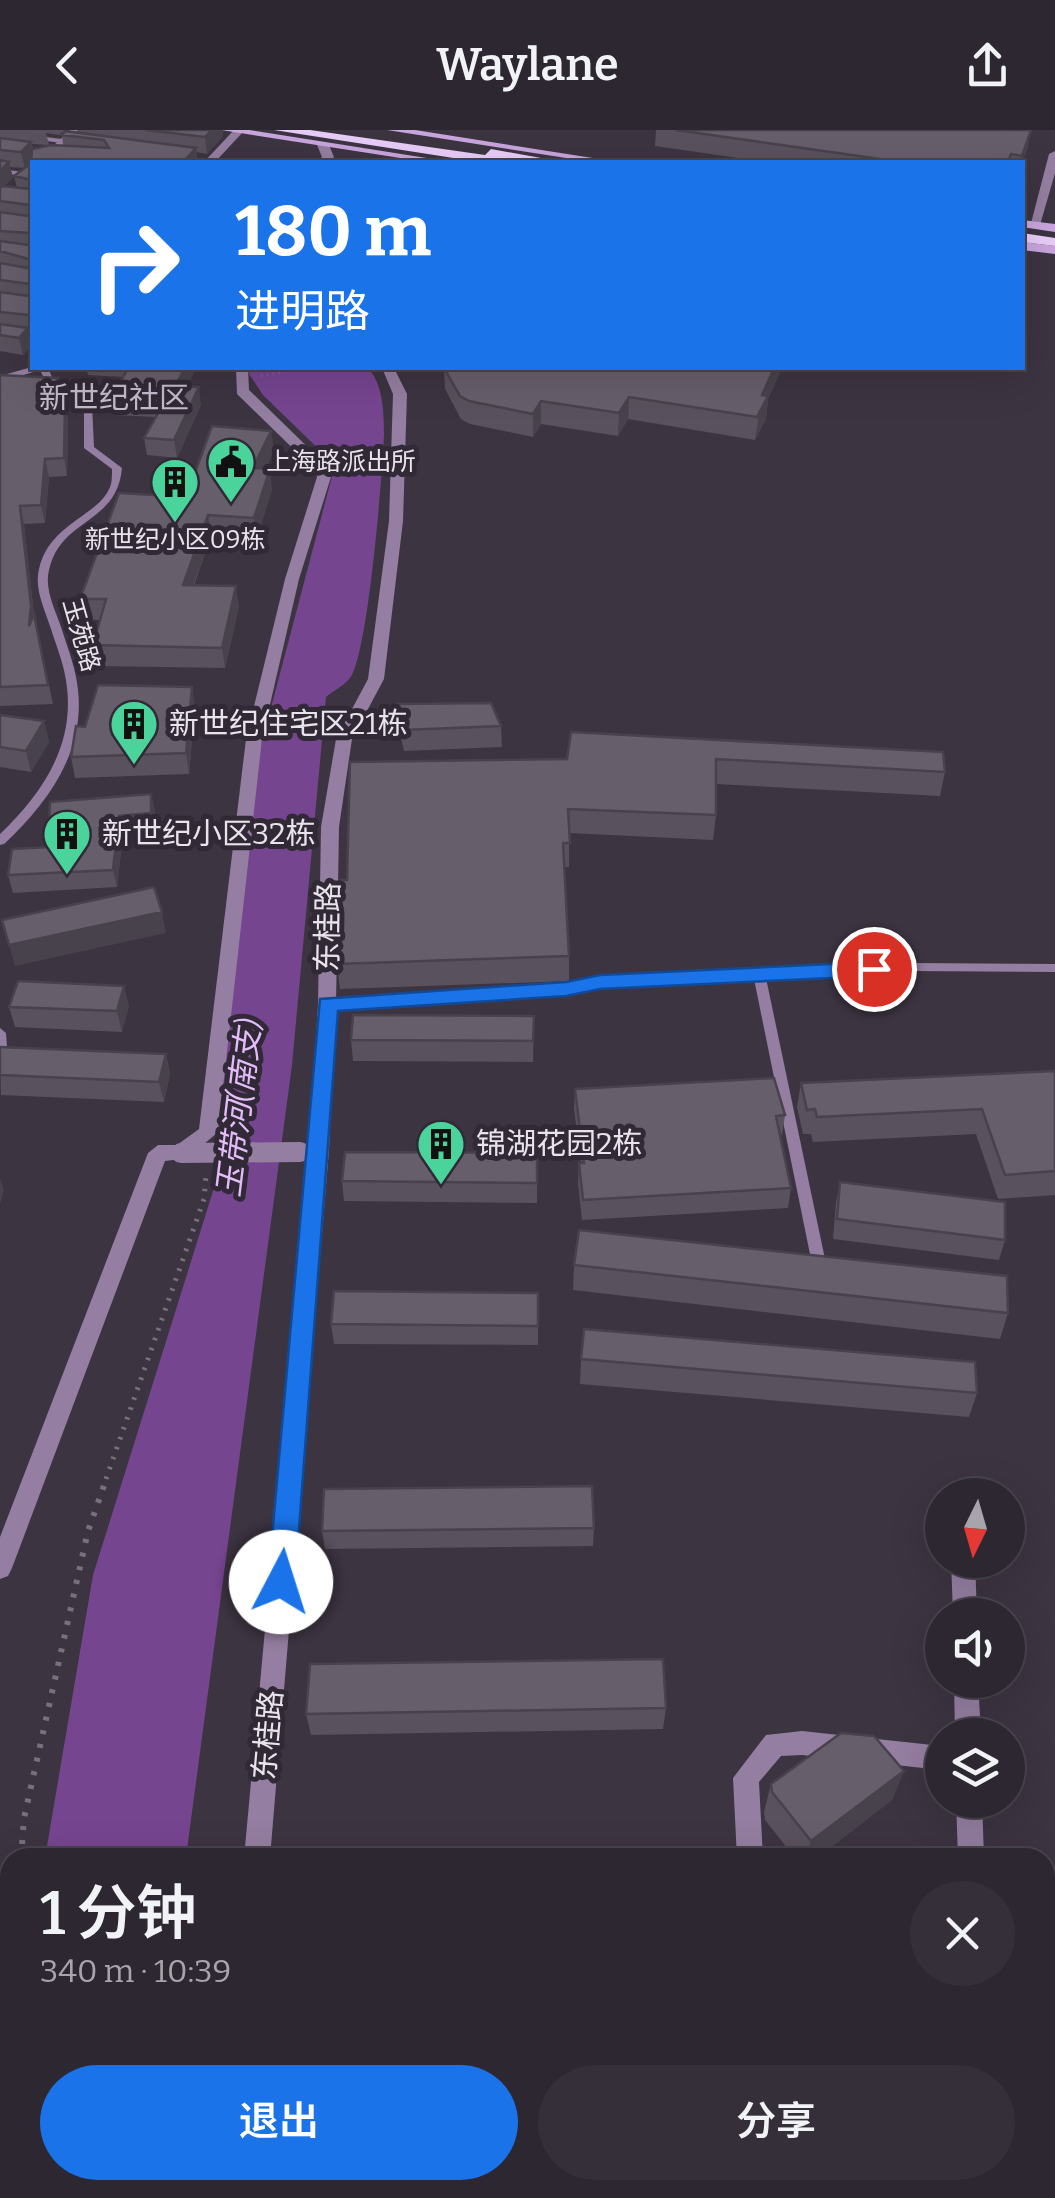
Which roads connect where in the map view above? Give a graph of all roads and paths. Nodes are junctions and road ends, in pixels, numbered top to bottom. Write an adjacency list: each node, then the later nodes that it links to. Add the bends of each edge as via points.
1 (76, 130): 6 (street)
2 (281, 130): 7 (main road)
3 (338, 130): 9 (main road)
4 (232, 131): 7 (main road); 15 (street)
5 (3, 136): 6 (lane)
6 (64, 141): 8 (lane); 11 (street)
7 (321, 141): 9 (main road); 16 (street)
8 (82, 144)
9 (397, 144): 17 (main road); 18 (main road); 19 (main road); 20 (main road)
10 (1055, 154): 25 (street)
11 (41, 157): 12 (lane)
12 (68, 158)
13 (193, 158): 14 (lane)
14 (204, 160)
15 (211, 160)
16 (325, 160)
17 (441, 160)
18 (493, 160)
19 (538, 160)
20 (588, 160)
21 (0, 170): 22 (lane)
22 (30, 173)
23 (30, 174): 24 (street)
24 (16, 186)
25 (1025, 229): 26 (main road)
26 (1055, 235)
27 (1025, 246): 28 (main road)
28 (1055, 250)
29 (34, 370): 34 (lane)
30 (43, 370): 35 (lane, 玉苑路, via 89,406 90,448 118,468 118,485 110,501 51,545 42,576 73,690 72,744 31,814)
31 (290, 370): 33 (path)
32 (389, 370): 38 (street, 东桂路, via 400,394 396,521 376,679 344,738 330,828)
33 (247, 375): 41 (street, via 242,392 324,476 254,738)
34 (0, 379)
35 (0, 841)
36 (1055, 968): 37 (lane)
37 (759, 974): 38 (lane); 44 (lane)
38 (328, 1004): 42 (street, 东桂路)
39 (0, 1033): 40 (lane)
40 (0, 1047)
41 (208, 1132): 43 (street); 48 (path, via 204,1200 74,1580)
42 (309, 1151): 43 (street, bridge); 49 (street, 东桂路)
43 (181, 1153): 45 (street, via 158,1153)
44 (818, 1259)
45 (0, 1568)
46 (925, 1756): 50 (street, via 775,1744 746,1778)
47 (970, 1818): 51 (street)
48 (21, 1848)
49 (259, 1848)
50 (750, 1848)
51 (971, 1848)

